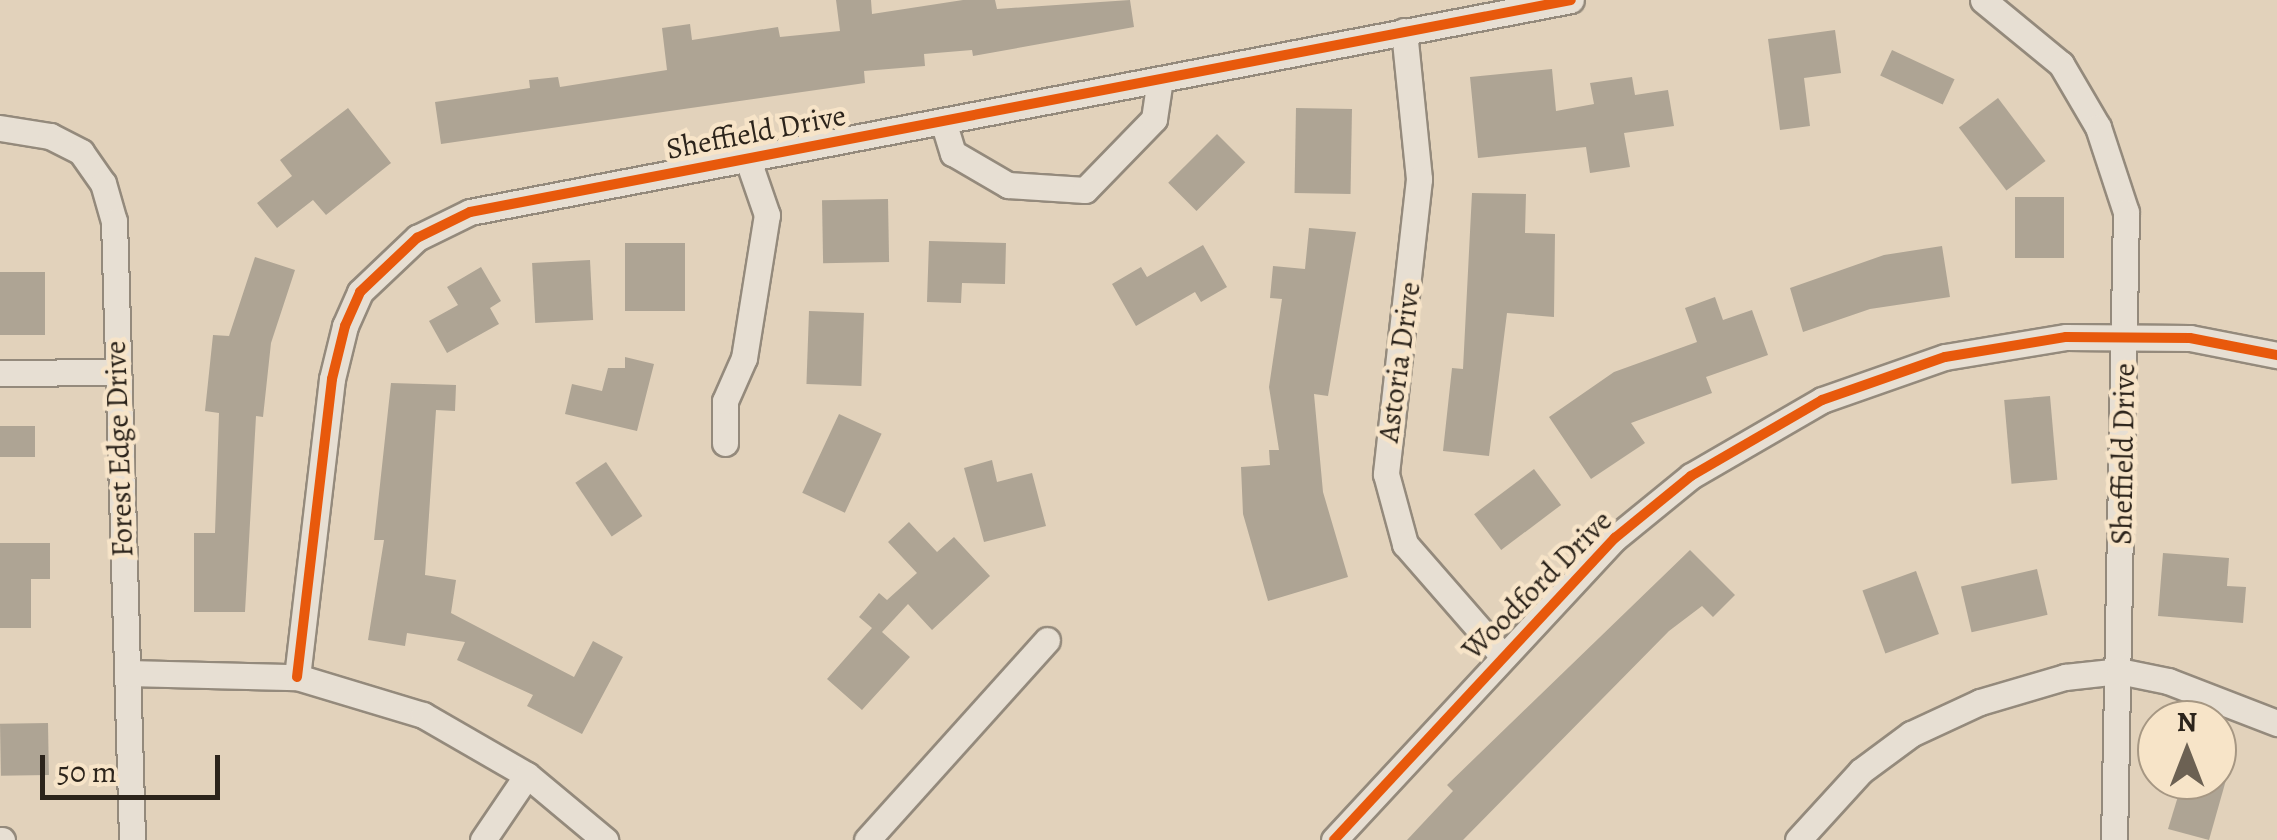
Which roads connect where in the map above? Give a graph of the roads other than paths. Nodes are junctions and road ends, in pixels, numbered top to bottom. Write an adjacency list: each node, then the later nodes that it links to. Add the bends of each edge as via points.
1 (1571, 0): 3 (street, Sheffield Drive)
2 (1983, 0): 8 (street, Sheffield Drive, via 2061,64 2098,127 2126,212)
3 (1404, 32): 4 (street, Sheffield Drive); 14 (street, Astoria Drive, via 1418,179 1386,474 1404,544)
4 (1160, 79): 5 (street, Sheffield Drive); 5 (street, via 1154,119 1085,190 1008,185 953,153)
5 (942, 121): 7 (street, Sheffield Drive)
6 (0, 128): 11 (street, Forest Edge Drive, via 50,136 81,152 103,182 114,222)
7 (748, 160): 12 (street, via 767,215 744,358 724,401); 17 (street, Sheffield Drive, via 470,212 417,238 360,292 332,378)
8 (2126, 334): 9 (street, Woodford Drive); 14 (street, Woodford Drive, via 1946,357 1822,400 1691,476 1615,538); 15 (street, Sheffield Drive)
9 (2277, 355)
10 (0, 372): 11 (street)
11 (116, 372): 16 (street, Forest Edge Drive)
12 (725, 443)
13 (1047, 640): 23 (street)
14 (1501, 654): 24 (street, Woodford Drive)
15 (2119, 671): 18 (street, via 2218,697); 25 (street, via 1980,702 1911,734 1861,772); 26 (street, Sheffield Drive)
16 (128, 674): 17 (street); 20 (street, Forest Edge Drive)
17 (297, 677): 19 (street, via 423,715)
18 (2277, 723)
19 (526, 774): 21 (street); 22 (street)
20 (132, 840)
21 (482, 840)
22 (605, 840)
23 (868, 840)
24 (1334, 840)
25 (1798, 840)
26 (2114, 840)

